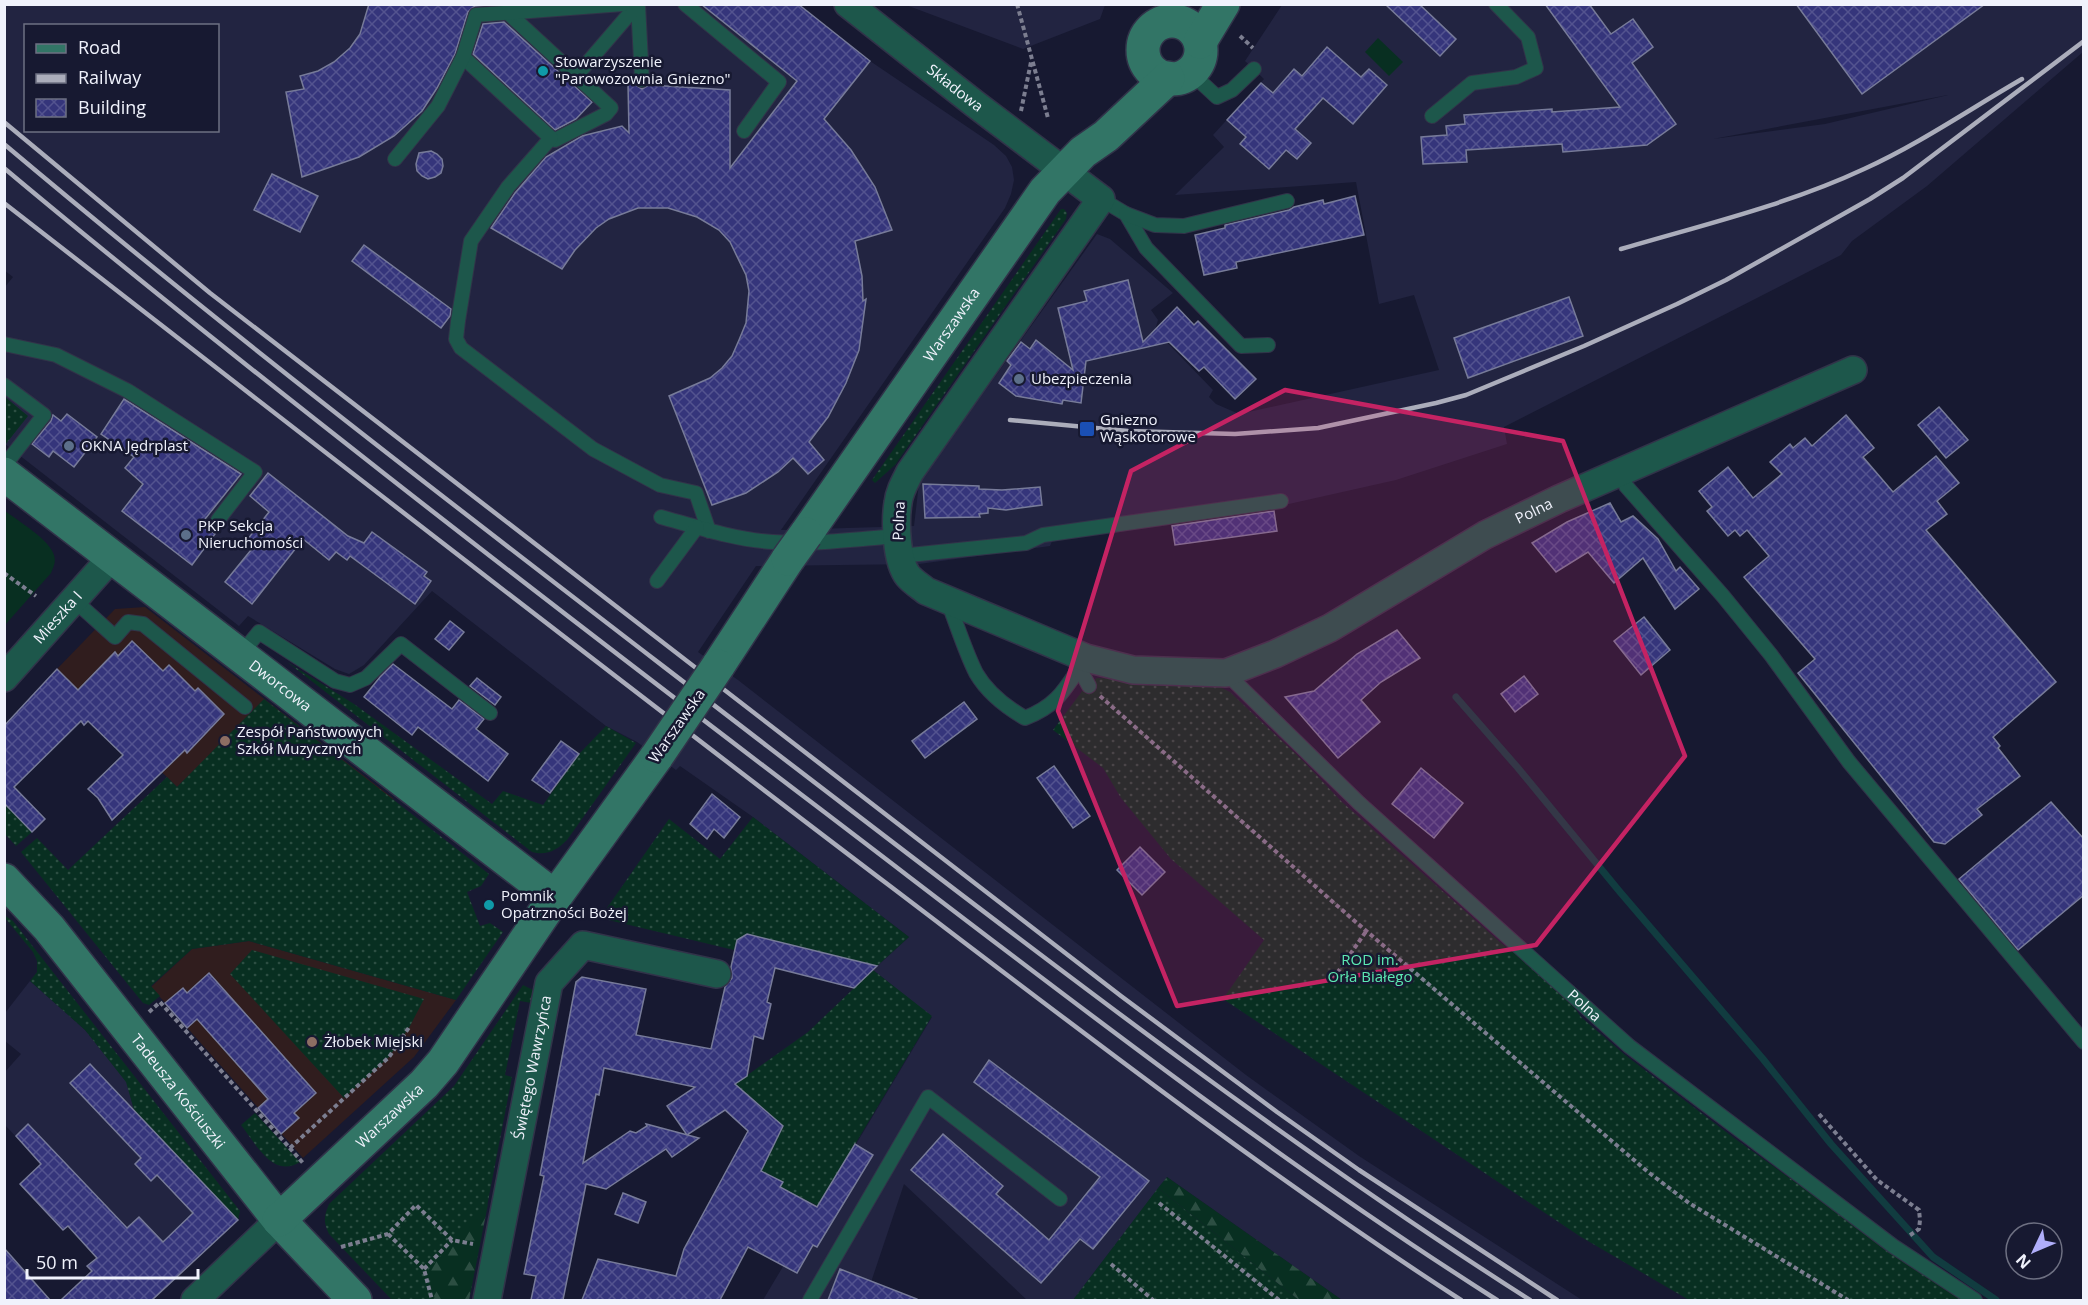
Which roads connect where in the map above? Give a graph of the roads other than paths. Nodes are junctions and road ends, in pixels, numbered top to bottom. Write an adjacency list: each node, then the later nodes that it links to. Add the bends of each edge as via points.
1 (624, 4): 7 (lane)
2 (638, 4): 11 (lane); 12 (lane)
3 (685, 4): 14 (lane, via 779,82)
4 (848, 4): 17 (street, Składowa)
5 (1224, 4): 8 (street, Warszawska)
6 (1496, 4): 13 (lane, via 1528,38 1536,68 1516,77 1472,83)
7 (507, 12): 9 (lane, via 476,15); 11 (lane)
8 (1175, 35): 10 (lane, via 1217,97 1232,90); 17 (street, Warszawska, via 1121,121)
9 (463, 57): 15 (lane); 16 (lane, via 438,106)
10 (1254, 69)
11 (577, 75): 15 (lane, via 611,108 555,140)
12 (642, 80)
13 (1432, 116)
14 (744, 131)
15 (551, 138): 31 (lane, via 508,187 471,241 456,339 460,348 593,448 660,485 696,493)
16 (395, 159)
17 (1065, 170): 18 (street); 45 (street, Warszawska, bridge, via 1046,191 797,547 657,756)
18 (1101, 198): 20 (lane); 32 (street, Polna, via 910,472 898,503)
19 (1287, 201): 20 (lane, via 1184,226 1155,225)
20 (1126, 214): 22 (lane, via 1146,248 1241,346)
21 (4, 344): 30 (lane, via 56,355 128,391 255,472)
22 (1268, 345)
23 (1853, 370): 26 (street, Polna)
24 (4, 385): 25 (lane, via 44,415)
25 (4, 466)
26 (1621, 472): 39 (street, Polna, via 1485,535 1330,628); 47 (lane, via 1626,486 1771,656 1849,762)
27 (4, 474): 33 (street, Dworcowa)
28 (1281, 501): 32 (lane, via 1043,535 1026,543)
29 (661, 517): 31 (lane)
30 (218, 520)
31 (703, 529): 32 (lane, via 772,542); 34 (lane)
32 (899, 546): 36 (street, Polna, via 906,574 926,591)
33 (112, 557): 35 (street, Mieszka I); 37 (street, Dworcowa)
34 (657, 581)
35 (74, 600): 40 (street, Mieszka I); 42 (lane, via 115,637 128,622 143,624)
36 (947, 600): 38 (street, Polna); 38 (lane, via 977,674 997,698 1025,717 1054,701)
37 (240, 655): 43 (lane, via 259,632 335,681 350,685 366,678 401,644); 45 (street, Dworcowa)
38 (1082, 663): 39 (street, Polna, via 1133,670); 41 (lane)
39 (1226, 673): 54 (lane, Polna, via 1359,802 1629,1046 1893,1246)
40 (4, 678)
41 (1089, 686)
42 (245, 707)
43 (490, 713)
44 (4, 880): 49 (street, Tadeusza Kościuszki, via 49,928)
45 (555, 897): 49 (street, Warszawska, via 443,1062)
46 (717, 974): 52 (street, Świętego Wawrzyńca, via 583,945 549,983)
47 (2084, 1042)
48 (1060, 1199): 53 (lane, via 928,1096)
49 (279, 1220): 50 (street, Warszawska); 51 (street, Tadeusza Kościuszki)
50 (195, 1300)
51 (355, 1300)
52 (487, 1300)
53 (810, 1300)
54 (1975, 1300)

